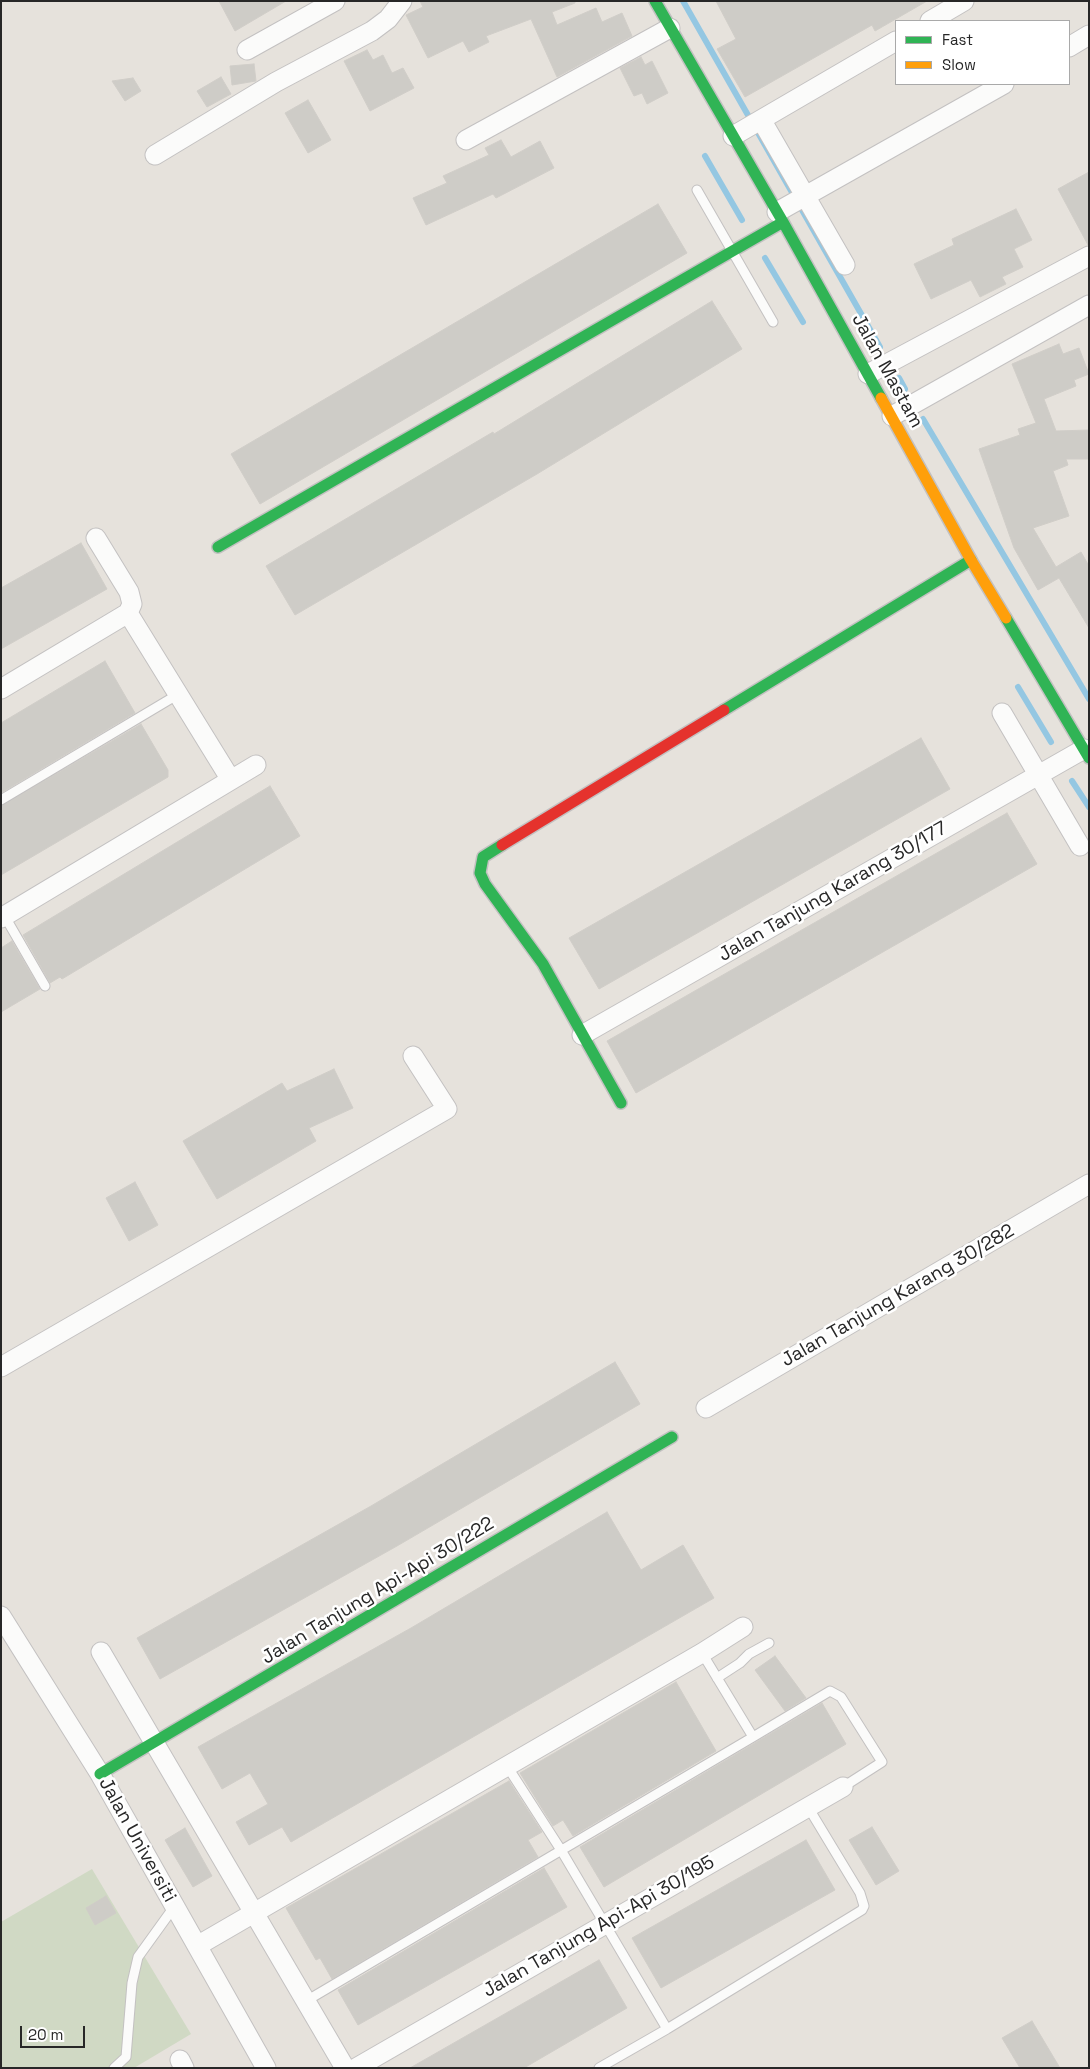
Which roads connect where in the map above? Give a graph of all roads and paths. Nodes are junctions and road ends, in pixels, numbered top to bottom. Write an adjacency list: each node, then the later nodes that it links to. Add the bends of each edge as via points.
1 (334, 1): 10 (street)
2 (402, 1): 15 (street, via 388,19 372,31 276,82)
3 (655, 1): 6 (street, Jalan Mastam)
4 (964, 1): 5 (street)
5 (932, 20)
6 (670, 28): 13 (street, Jalan Mastam); 14 (street)
7 (1089, 36): 9 (street)
8 (895, 42): 12 (street)
9 (1070, 46)
10 (247, 50)
11 (1002, 85): 17 (street)
12 (766, 122): 13 (street); 17 (street)
13 (736, 134): 18 (street, Jalan Mastam)
14 (466, 140)
15 (155, 155)
16 (696, 190): 19 (lane)
17 (806, 196): 18 (street); 21 (street)
18 (780, 217): 19 (street); 24 (street, Jalan Mastam)
19 (732, 252): 23 (lane); 27 (street)
20 (1089, 256): 24 (street)
21 (846, 265)
22 (1089, 305): 25 (street)
23 (773, 322)
24 (868, 374): 25 (street, Jalan Mastam)
25 (892, 416): 28 (street, Jalan Mastam)
26 (96, 538): 29 (street, via 129,592)
27 (218, 547)
28 (971, 560): 33 (street, Jalan Mastam); 41 (street, via 483,857 480,873 485,884 543,964)
29 (130, 609): 30 (street); 31 (street)
30 (1, 689)
31 (178, 695): 36 (street); 37 (lane)
32 (1002, 713): 35 (street)
33 (1087, 751): 35 (street, Jalan Tanjung Karang 30/177)
34 (256, 765): 36 (street)
35 (1038, 775): 38 (street); 41 (street, Jalan Tanjung Karang 30/177)
36 (231, 780): 39 (street)
37 (1, 800)
38 (1080, 846)
39 (2, 915): 40 (lane)
40 (44, 986)
41 (582, 1034): 43 (street)
42 (414, 1056): 45 (street, via 447,1109)
43 (621, 1103)
44 (1089, 1184): 46 (street, Jalan Tanjung Karang 30/282)
45 (1, 1368)
46 (706, 1408)
47 (672, 1437): 55 (street, Jalan Tanjung Api-Api 30/222)
48 (1, 1616): 57 (street, Jalan Universiti)
49 (743, 1627): 52 (street)
50 (769, 1643): 53 (lane)
51 (101, 1652): 55 (street)
52 (702, 1653): 53 (lane); 56 (street)
53 (717, 1678): 54 (lane)
54 (753, 1737): 58 (lane, via 830,1691 836,1693 882,1762); 60 (lane)
55 (154, 1743): 57 (street, Jalan Tanjung Api-Api 30/222); 62 (street)
56 (507, 1766): 60 (lane); 62 (street)
57 (100, 1774): 61 (street, Jalan Universiti)
58 (843, 1787): 59 (street, Jalan Tanjung Api-Api 30/195)
59 (808, 1807): 63 (street, Jalan Tanjung Api-Api 30/195); 66 (lane, via 860,1893 862,1910)
60 (561, 1850): 63 (lane); 65 (lane)
61 (174, 1907): 64 (street, Jalan Universiti); 67 (lane, via 138,1957 132,1983 126,2057)
62 (254, 1912): 64 (street); 65 (street)
63 (605, 1924): 66 (lane); 70 (street, Jalan Tanjung Api-Api 30/195)
64 (197, 1946): 68 (street, Jalan Universiti)
65 (306, 2001): 69 (street)
66 (667, 2029): 71 (lane)
67 (114, 2068)
68 (266, 2068)
69 (345, 2068)
70 (356, 2068)
71 (598, 2068)

